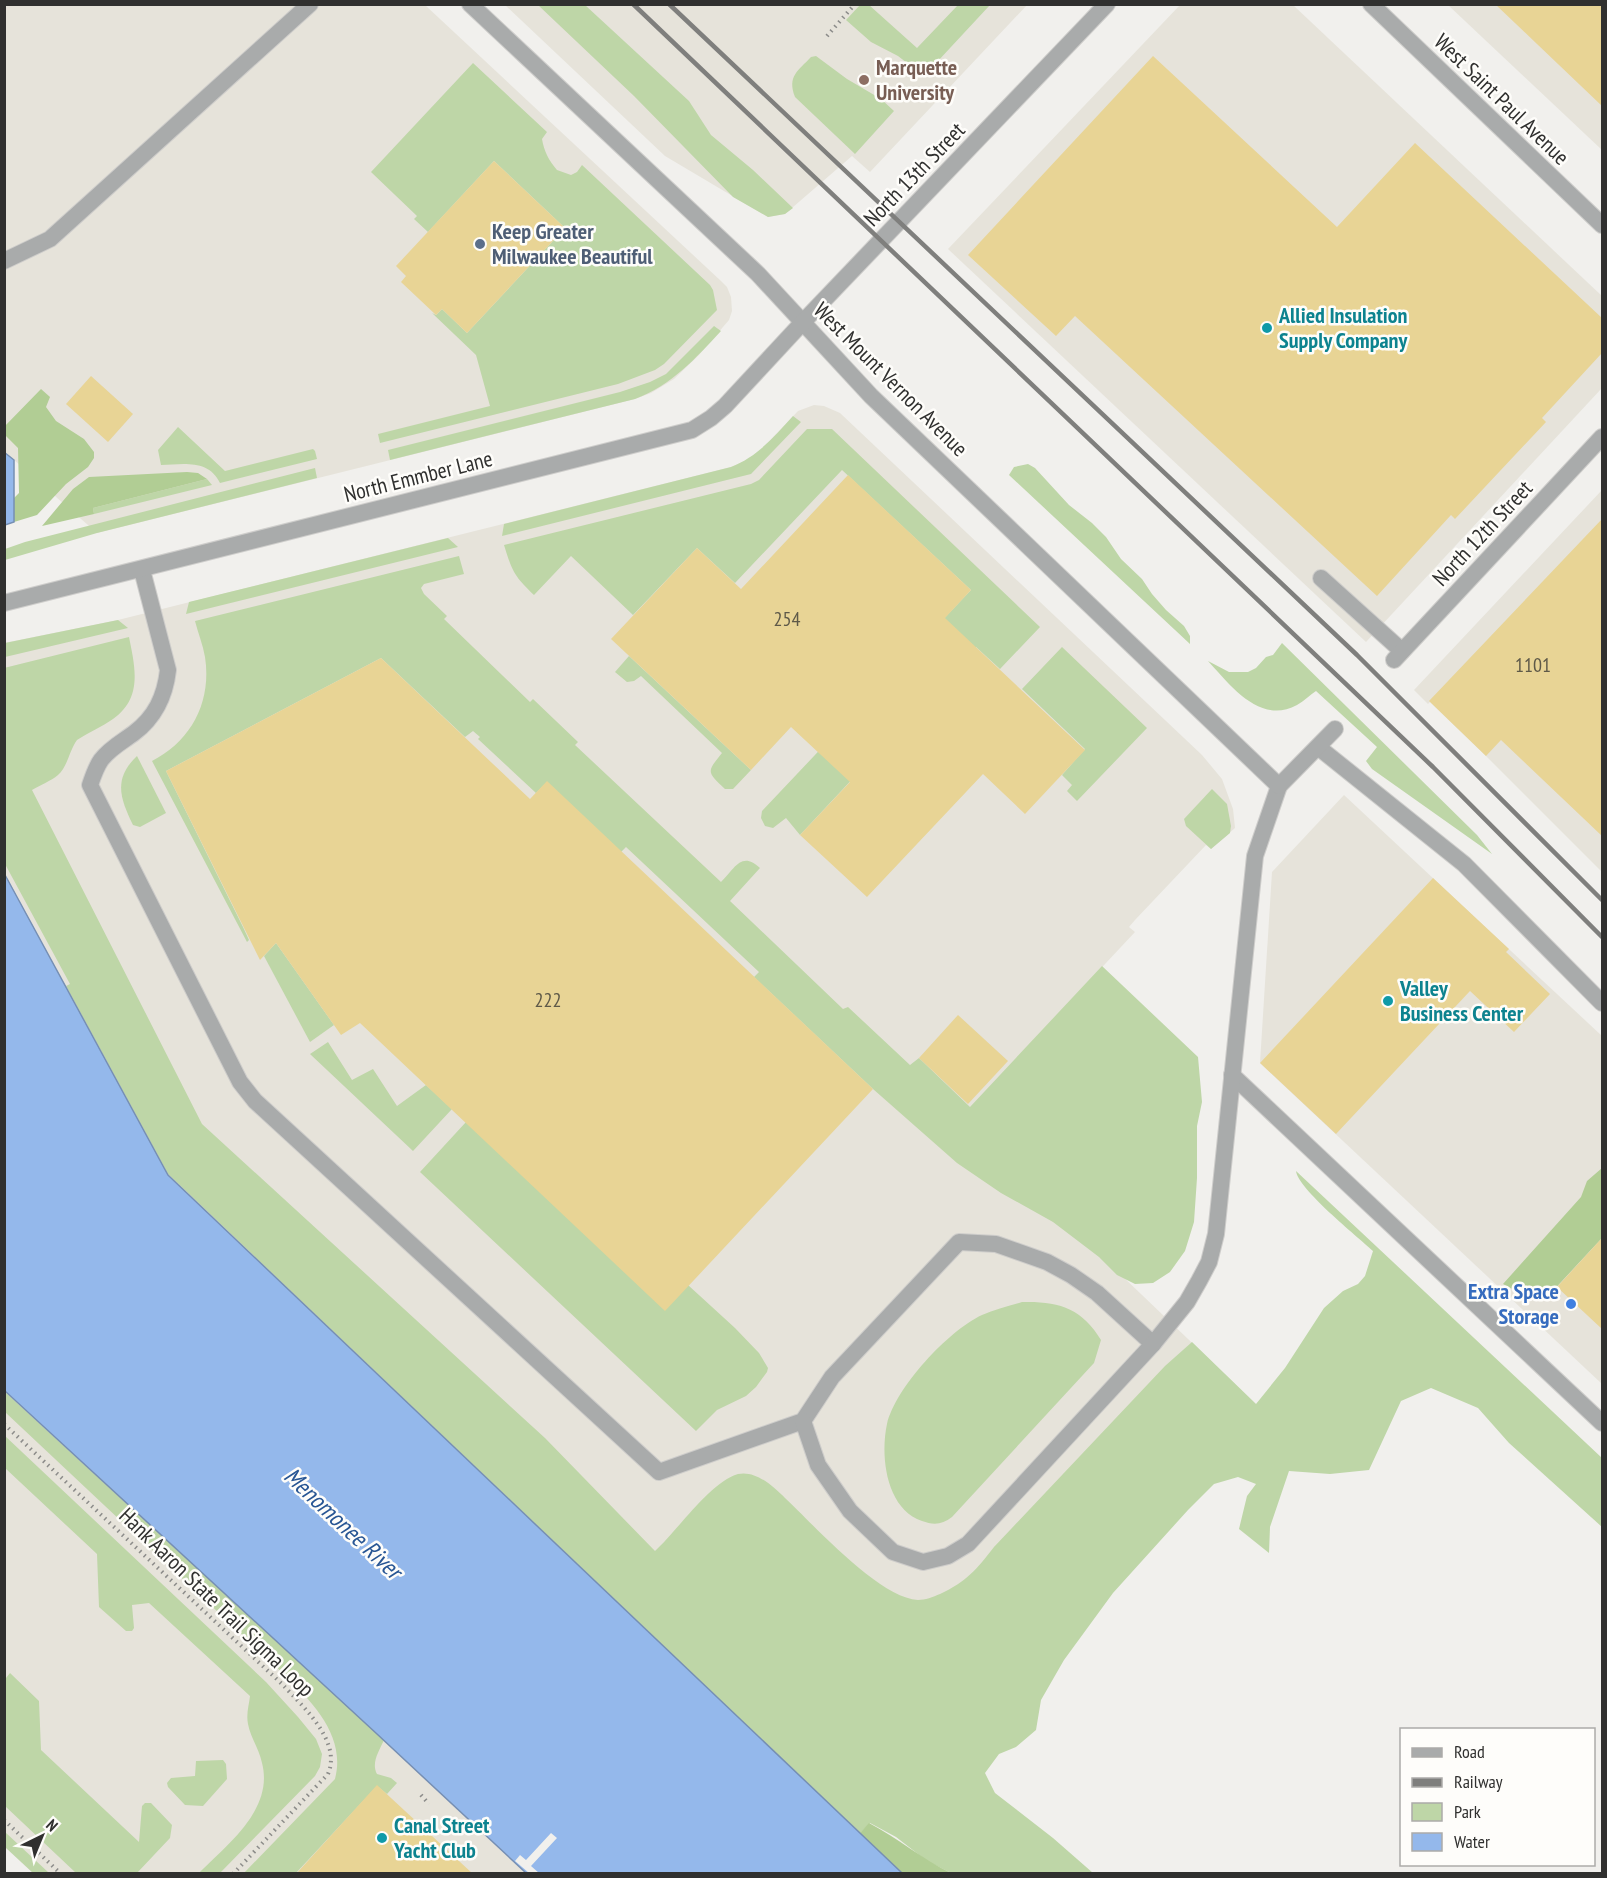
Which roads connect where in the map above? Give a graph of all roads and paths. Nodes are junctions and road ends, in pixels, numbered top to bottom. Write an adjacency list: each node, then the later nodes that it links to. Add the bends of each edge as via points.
1 (310, 4): 8 (street, via 50,239)
2 (470, 4): 9 (street, West Mount Vernon Avenue, via 758,274)
3 (855, 4): 6 (path)
4 (1107, 4): 9 (street, North 13th Street)
5 (1371, 4): 7 (street, West Saint Paul Avenue)
6 (827, 36)
7 (1602, 225)
8 (4, 261)
9 (802, 323): 11 (street, North Emmber Lane, via 725,406 692,430); 16 (street, West Mount Vernon Avenue, via 870,396)
10 (1602, 437): 12 (street, North 12th Street, via 1398,655)
11 (142, 570): 13 (street, North Emmber Lane); 21 (street, via 168,670 166,687 150,718 103,758 90,785 240,1082 255,1101 659,1472)
12 (1321, 578)
13 (4, 603)
14 (1335, 729): 15 (street)
15 (1318, 747): 16 (street); 17 (street, via 1464,864)
16 (1279, 786): 18 (street, via 1255,856)
17 (1602, 1003)
18 (1232, 1075): 19 (street, via 1217,1224 1209,1262 1187,1302); 20 (street)
19 (1153, 1344): 21 (street, via 1098,1293 1047,1262 996,1244 959,1242 832,1377); 21 (street, via 968,1544 948,1556 923,1562 893,1552 850,1511 818,1465)
20 (1601, 1417)
21 (803, 1421)
22 (4, 1424): 27 (path, Hank Aaron State Trail Sigma Loop, via 283,1685 324,1736 330,1752 328,1774)
23 (421, 1795): 24 (path)
24 (429, 1804)
25 (4, 1821): 26 (path)
26 (61, 1874)
27 (233, 1874)

